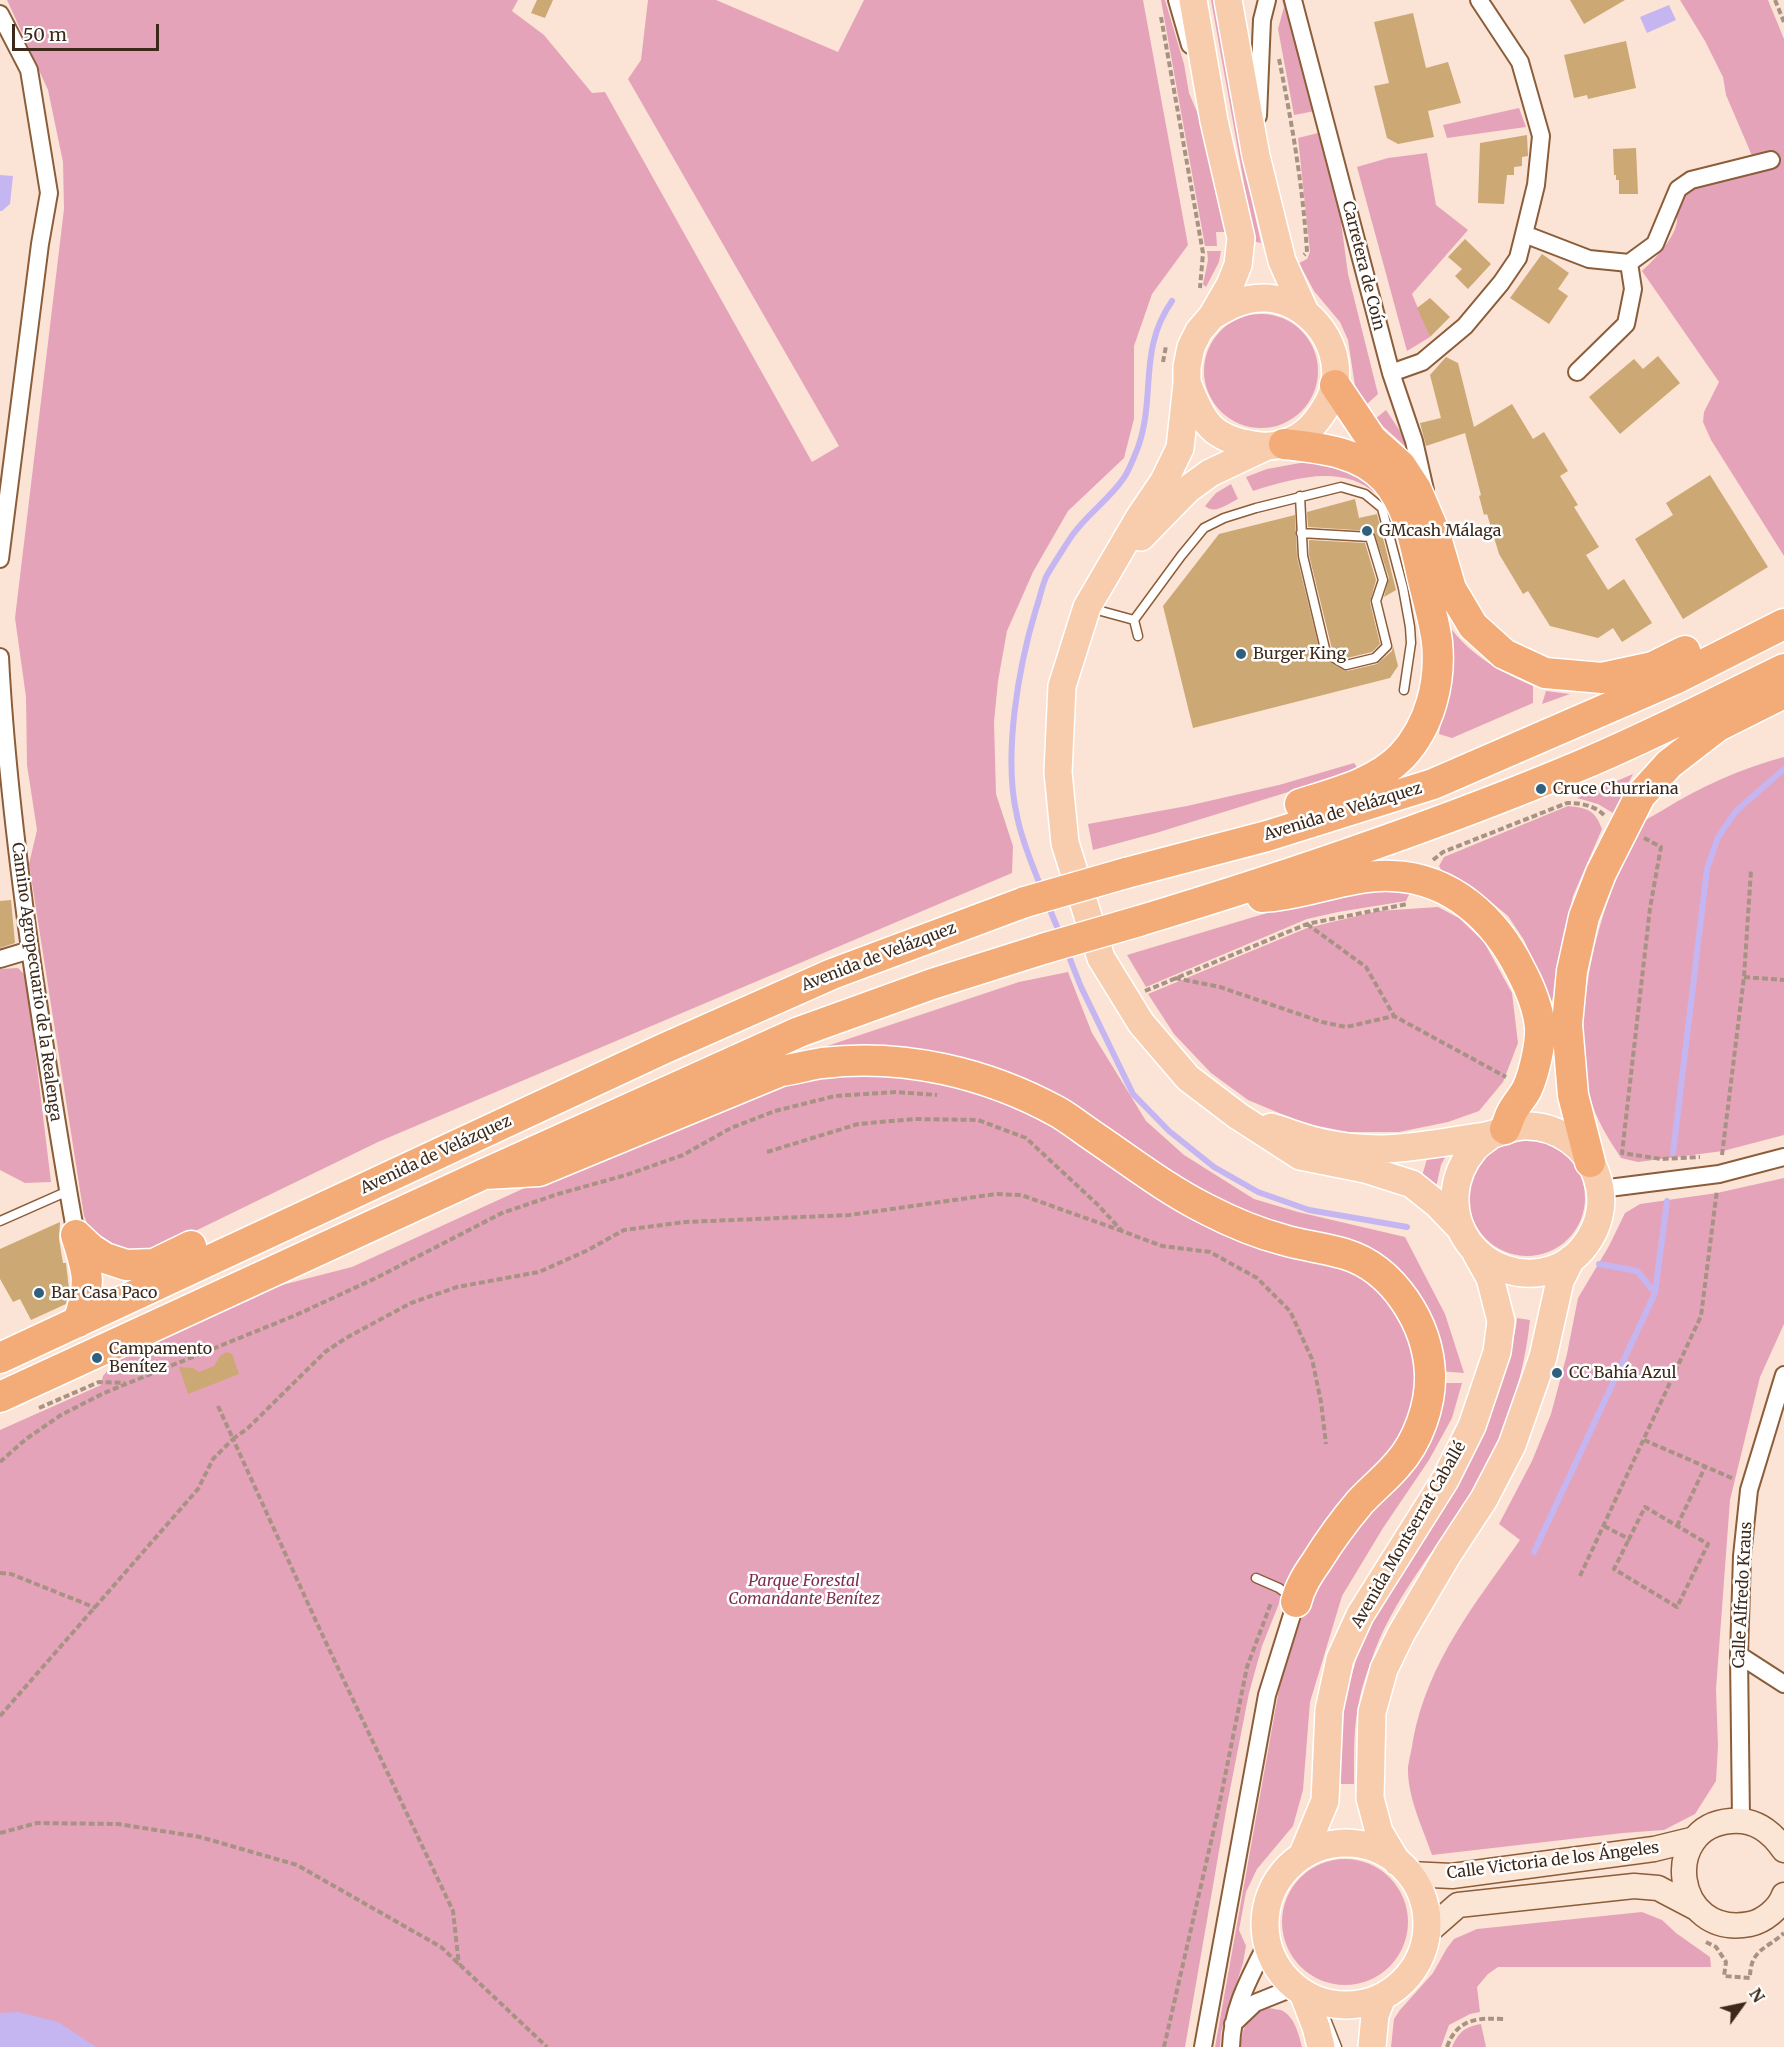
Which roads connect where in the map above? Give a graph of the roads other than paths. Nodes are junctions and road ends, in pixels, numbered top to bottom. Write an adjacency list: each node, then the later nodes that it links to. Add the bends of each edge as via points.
1 (1177, 0): 8 (street)
2 (1193, 0): 8 (main road)
3 (1228, 0): 9 (main road)
4 (1267, 0): 9 (street, via 1262,20)
5 (1293, 0): 16 (street, Carretera de Coín)
6 (1479, 0): 11 (street, via 1520,62 1541,136 1536,185)
7 (0, 14): 23 (street, via 29,70 49,193)
8 (1214, 121): 14 (main road, via 1241,238 1238,265)
9 (1256, 156): 13 (main road, via 1282,261)
10 (1771, 160): 12 (street, via 1690,180 1678,189 1655,244)
11 (1524, 234): 12 (street, via 1589,259); 16 (street, via 1518,258 1465,326 1422,362)
12 (1629, 263): 15 (street, via 1633,289 1626,324)
13 (1305, 312): 14 (main road, via 1288,303 1264,298 1237,302); 18 (main road, via 1326,337 1333,354)
14 (1212, 316): 17 (main road, via 1191,347)
15 (1577, 372)
16 (1391, 373): 21 (street, Carretera de Coín, via 1414,441)
17 (1187, 384): 19 (main road, via 1210,427 1234,442); 24 (main road, via 1180,448)
18 (1335, 385): 19 (main road, via 1324,412 1305,433); 21 (highway, via 1372,440 1401,466)
19 (1275, 446): 24 (main road, via 1210,473 1188,489); 30 (highway, via 1334,450 1384,478 1411,526)
20 (1300, 496): 22 (lane); 27 (lane, via 1204,528); 30 (lane, via 1341,487 1365,494 1382,507 1403,588)
21 (1434, 531): 25 (highway, via 1450,589 1473,626 1504,654 1545,673 1602,678 1653,667)
22 (1301, 533): 22 (lane, via 1326,653 1346,665 1375,658 1387,646 1376,601 1383,580 1370,537)
23 (0, 559)
24 (1112, 566): 26 (main road)
25 (1784, 601)
26 (1087, 607): 27 (lane); 39 (main road, via 1062,686 1058,772 1065,843 1101,958 1141,1023 1188,1078)
27 (1134, 620): 29 (lane)
28 (1784, 624): 35 (highway, Avenida de Velázquez, via 1675,679 1433,783 1267,836)
29 (1138, 636)
30 (1424, 642): 33 (lane); 35 (highway, via 1438,668 1432,707 1418,736 1402,756 1378,775 1240,823)
31 (0, 657): 37 (street, Camino Agropecuario de la Realenga, via 16,855)
32 (1784, 669): 36 (highway, via 1580,766 1422,828)
33 (1404, 690)
34 (1784, 693): 44 (highway, via 1718,726 1669,764 1640,796 1601,873 1579,939 1567,1024 1573,1095)
35 (1134, 871): 42 (highway, Avenida de Velázquez, bridge, via 1025,902 832,974 663,1048)
36 (1214, 898): 40 (highway, via 1282,896 1345,880 1427,871 1486,919 1511,951 1531,990 1540,1027 1537,1057 1527,1089); 43 (highway, bridge, via 932,984 799,1032)
37 (30, 950): 38 (street); 45 (street, Camino Agropecuario de la Realenga)
38 (0, 959)
39 (1238, 1116): 40 (main road, via 1323,1143 1381,1149 1424,1146); 47 (main road, via 1300,1156 1365,1169 1412,1184)
40 (1498, 1132): 44 (main road, via 1525,1126 1563,1135 1578,1146); 47 (main road, via 1474,1148 1462,1166 1455,1186 1454,1208)
41 (1784, 1157): 44 (street, via 1719,1174)
42 (426, 1161): 48 (highway, via 359,1168 154,1264 126,1265 105,1258); 51 (highway, Avenida de Velázquez)
43 (484, 1174): 54 (highway); 56 (highway, via 539,1171 781,1071 864,1060 912,1063 963,1073 1059,1113 1177,1193 1246,1228 1347,1254 1375,1268 1414,1315 1426,1345 1430,1374 1418,1435 1399,1464 1338,1528 1299,1589)
44 (1595, 1176): 50 (main road, via 1601,1209 1596,1228)
45 (68, 1191): 46 (lane); 48 (street, Camino Agropecuario de la Realenga)
46 (0, 1221)
47 (1460, 1228): 49 (main road)
48 (76, 1234): 51 (highway, via 88,1273 86,1300)
49 (1475, 1251): 50 (main road, via 1505,1270 1522,1273 1547,1270); 62 (main road, Avenida Montserrat Caballé, via 1490,1278 1501,1321 1497,1352 1473,1426 1445,1480 1360,1615 1340,1659 1329,1710 1325,1801)
50 (1571, 1259): 63 (main road, via 1560,1281 1543,1357 1512,1445 1484,1499 1401,1634 1384,1669 1372,1712 1370,1798 1379,1832)
51 (78, 1322): 52 (highway, Avenida de Velázquez)
52 (0, 1358)
53 (1784, 1375): 57 (street, Calle Alfredo Kraus, via 1749,1490)
54 (0, 1397)
55 (1257, 1578): 56 (lane)
56 (1287, 1595): 71 (street)
57 (1739, 1655): 58 (street); 59 (street, Calle Alfredo Kraus)
58 (1784, 1684)
59 (1741, 1820): 60 (main road, via 1722,1821); 61 (main road, via 1758,1824 1773,1834)
60 (1695, 1839): 63 (main road, Calle Victoria de los Ángeles, via 1654,1849 1452,1876); 65 (main road, via 1684,1862 1684,1882)
61 (1784, 1850)
62 (1302, 1856): 63 (main road, via 1340,1843 1360,1845 1380,1851); 67 (main road, via 1285,1870 1273,1889 1266,1910)
63 (1403, 1868): 66 (main road, via 1421,1894)
64 (1784, 1895): 65 (main road, Calle Victoria de los Ángeles, via 1771,1913 1756,1922 1737,1926 1710,1920)
65 (1698, 1909): 66 (main road, Calle Victoria de los Ángeles, via 1658,1888 1634,1886 1458,1905)
66 (1426, 1933): 69 (main road, via 1411,1973)
67 (1267, 1943): 68 (main road, via 1281,1972); 70 (street, via 1246,1983)
68 (1305, 1993): 69 (main road, via 1339,2005 1361,2004); 70 (street, via 1255,2003); 73 (main road); 74 (lane)
69 (1382, 1997): 75 (main road, via 1375,2015)
70 (1233, 2024): 72 (street)
71 (1203, 2047)
72 (1231, 2047)
73 (1321, 2047)
74 (1337, 2047)
75 (1372, 2047)

